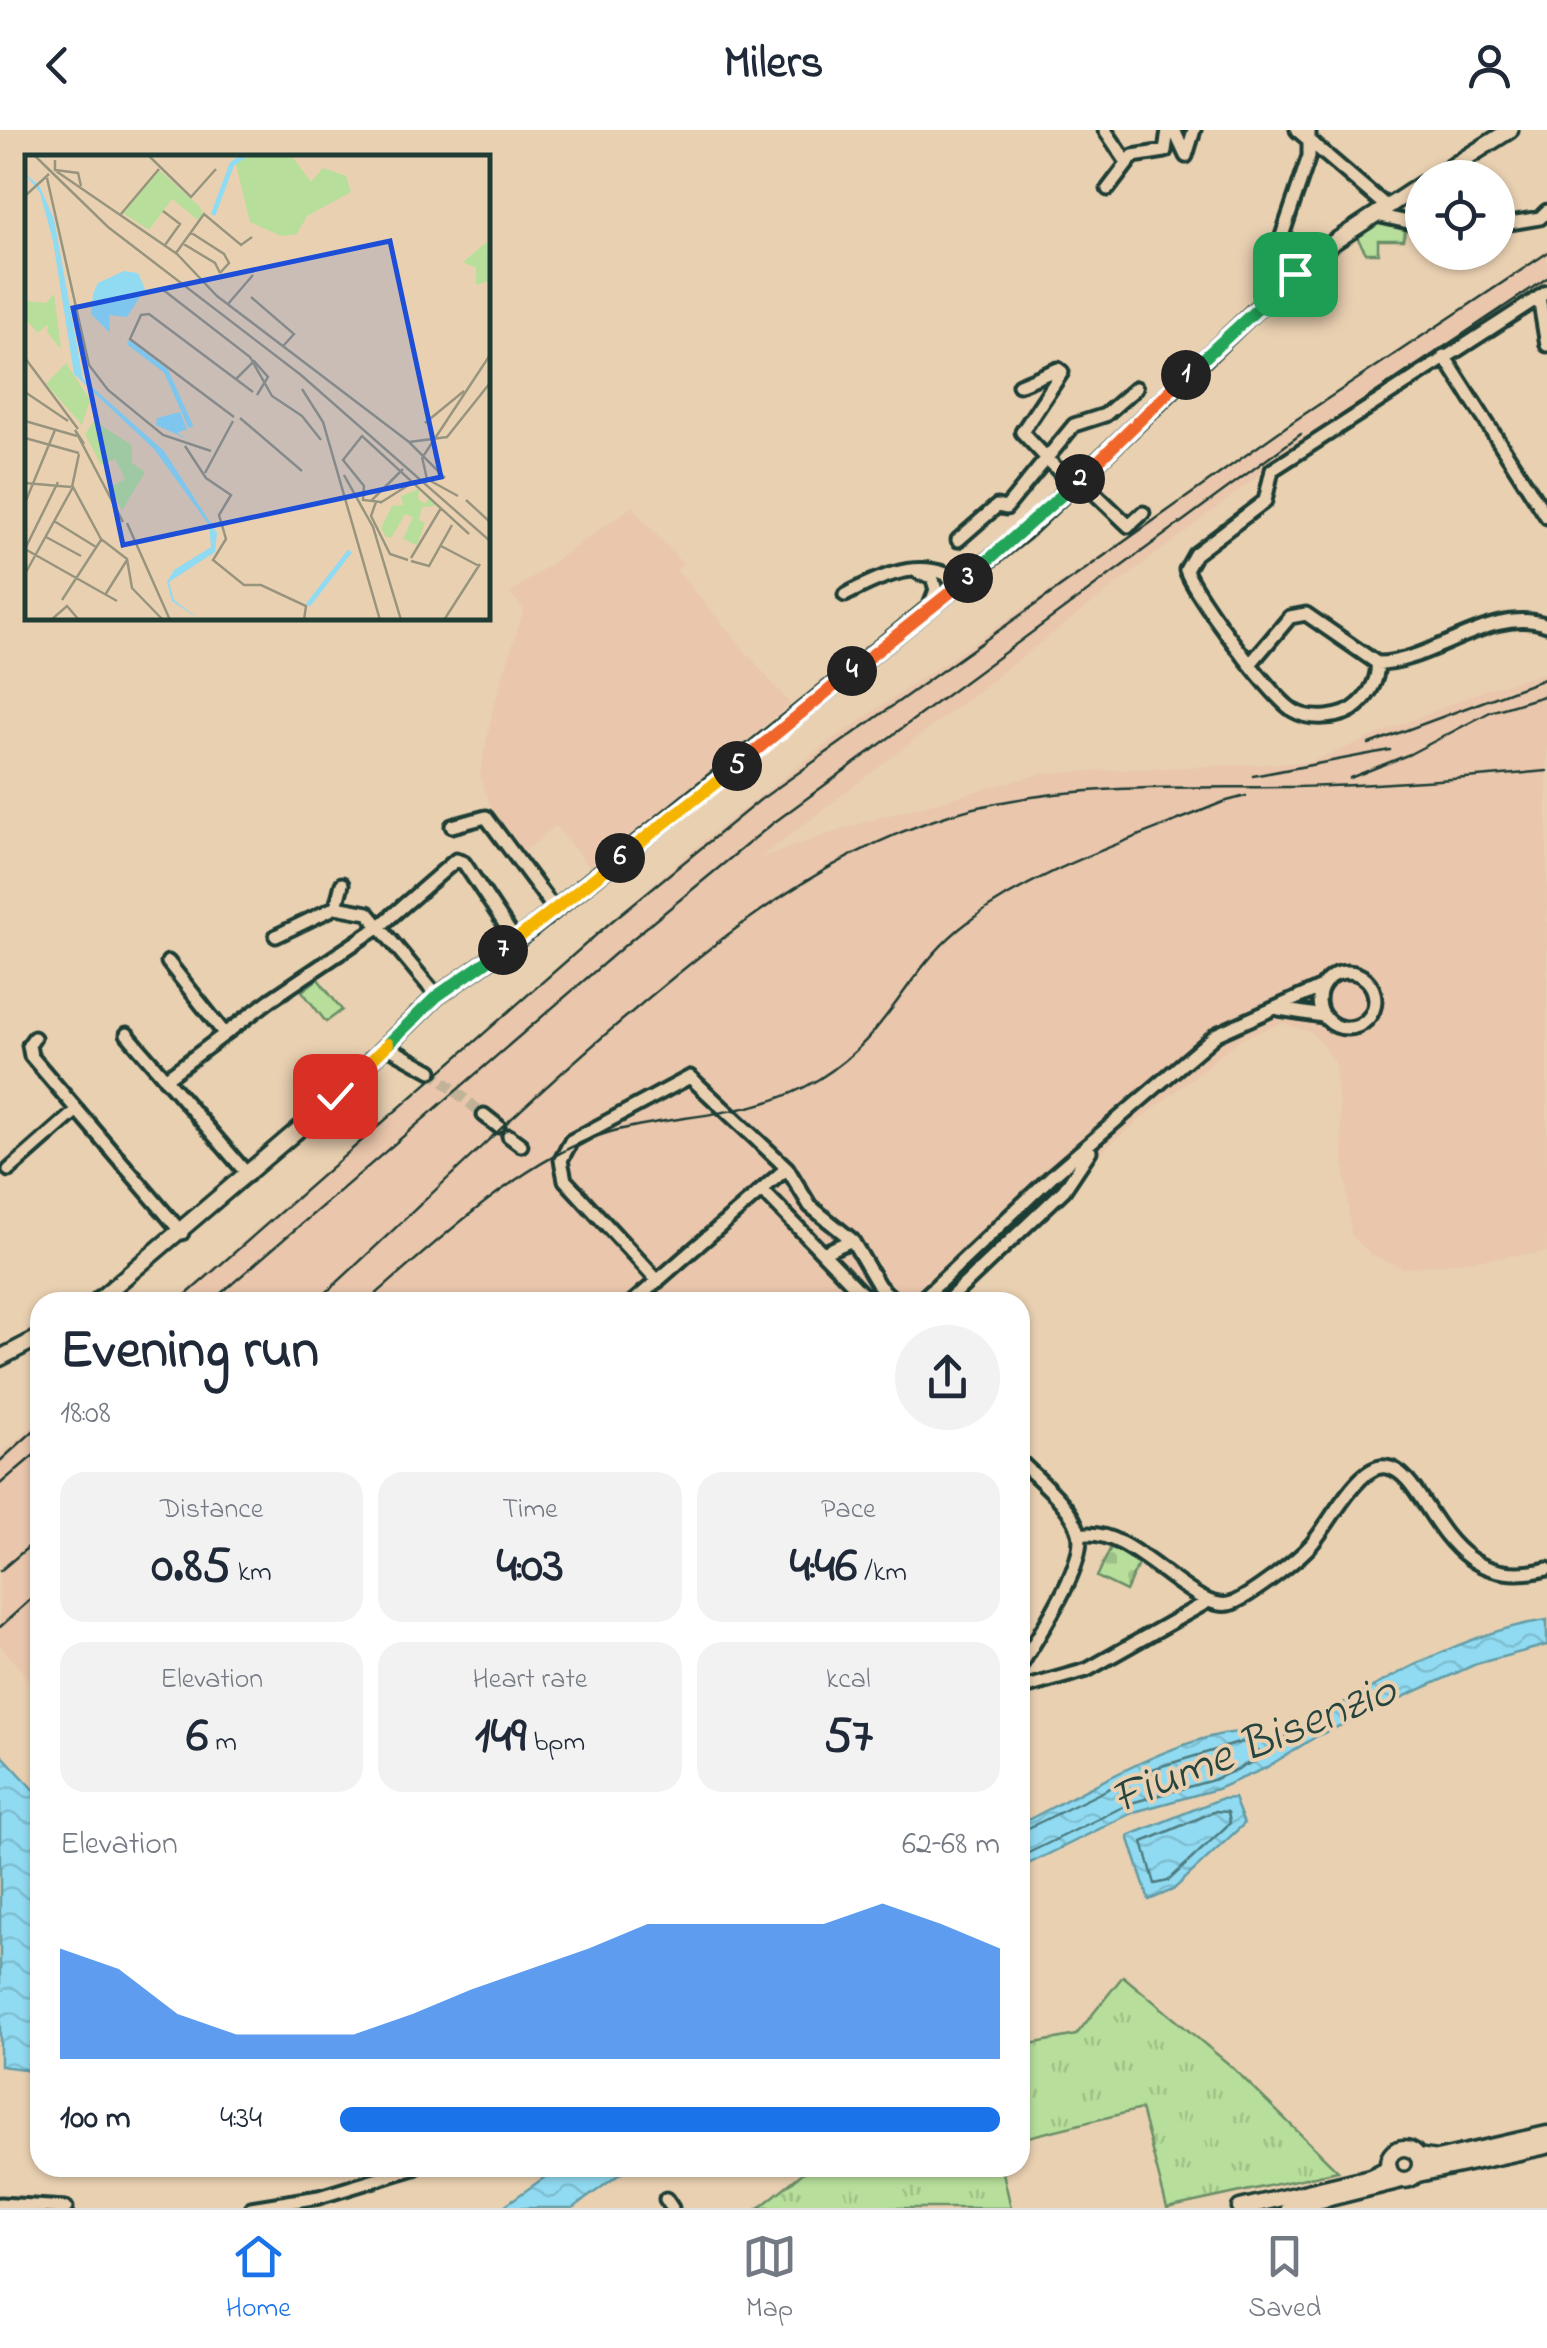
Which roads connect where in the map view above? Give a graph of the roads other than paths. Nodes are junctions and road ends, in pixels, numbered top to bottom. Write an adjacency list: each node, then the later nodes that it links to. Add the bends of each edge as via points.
1 (1105, 130): 9 (street)
2 (1170, 130): 3 (street, via 1186,156); 9 (street, via 1165,151)
3 (1194, 130)
4 (1297, 130): 7 (street)
5 (1310, 130): 7 (street)
6 (1510, 130): 8 (main road)
7 (1310, 145): 12 (street); 18 (street, via 1282,236)
8 (1462, 160)
9 (1126, 161): 10 (street)
10 (1108, 189)
11 (1405, 195): 12 (main road)
12 (1381, 211): 14 (street); 18 (main road)
13 (1547, 211): 16 (street)
14 (1405, 219)
15 (1547, 221): 17 (street)
16 (1515, 222)
17 (1515, 224)
18 (1286, 280): 25 (main road)
19 (1543, 295): 20 (street); 21 (street)
20 (1547, 346)
21 (1444, 356): 27 (street); 35 (street, via 1272,470 1265,501 1189,560 1189,578)
22 (1019, 384): 24 (street, via 1062,372 1022,432)
23 (1136, 388): 24 (street, via 1105,415 1074,425)
24 (1045, 461): 25 (street); 28 (street, via 1006,508 997,506)
25 (1076, 482): 26 (street, via 1129,526); 29 (main road)
26 (1143, 514)
27 (1547, 518)
28 (958, 540)
29 (977, 572): 30 (street); 31 (main road)
30 (935, 574): 31 (street); 32 (street, via 884,574); 33 (street, via 934,602)
31 (956, 589): 33 (main road)
32 (845, 595)
33 (924, 614): 40 (main road)
34 (1547, 625): 36 (street, via 1528,619 1500,624)
35 (1250, 662): 36 (street, via 1290,617 1306,614); 36 (street, via 1290,709 1313,719 1358,706)
36 (1377, 664)
37 (452, 826): 40 (street, via 486,817)
38 (342, 884): 39 (street)
39 (336, 907): 41 (street, via 368,913); 42 (street)
40 (554, 910): 43 (main road)
41 (380, 926): 43 (street, via 460,860); 46 (street); 50 (street)
42 (276, 936)
43 (516, 941): 46 (main road)
44 (168, 962): 50 (street)
45 (1322, 987): 47 (street); 48 (street); 48 (street, via 1339,974 1354,974 1370,985 1374,1001 1358,1026 1335,1026)
46 (437, 996): 52 (main road)
47 (1275, 1008): 48 (street); 59 (street, via 1217,1034)
48 (1323, 1016)
49 (126, 1034): 54 (street)
50 (224, 1034): 54 (street)
51 (34, 1038): 55 (street, via 31,1056)
52 (386, 1046): 53 (street); 63 (main road)
53 (431, 1071)
54 (166, 1079): 63 (street)
55 (77, 1110): 62 (street); 65 (street)
56 (484, 1115): 57 (street)
57 (498, 1126)
58 (509, 1136): 60 (street)
59 (1098, 1140): 73 (street); 74 (street, via 1064,1190)
60 (521, 1144)
61 (787, 1168): 64 (street); 66 (street, via 810,1206); 68 (street, via 690,1077 577,1137 563,1153 566,1180)
62 (10, 1170)
63 (248, 1175): 65 (main road)
64 (762, 1190): 67 (street); 68 (street)
65 (182, 1233): 69 (main road)
66 (852, 1240): 67 (street); 72 (street)
67 (825, 1252): 71 (street)
68 (658, 1281): 70 (street)
69 (108, 1292)
70 (645, 1292)
71 (861, 1292)
72 (886, 1292)
73 (930, 1292)
74 (957, 1292)
75 (30, 1342): 76 (main road)
76 (0, 1358)
77 (1030, 1472): 78 (street)
78 (1080, 1535): 80 (street, via 1092,1532 1143,1554); 81 (street, via 1072,1572)
79 (1547, 1569): 80 (street, via 1518,1573 1455,1548 1410,1482 1379,1466 1360,1479 1304,1552 1237,1601)
80 (1206, 1602): 82 (street, via 1087,1670)
81 (1030, 1649)
82 (1030, 1686)
83 (1547, 2134): 85 (main road, via 1437,2159)
84 (1547, 2146): 87 (main road)
85 (1418, 2156): 86 (main road, via 1400,2148); 87 (main road)
86 (1389, 2168): 89 (main road); 93 (main road)
87 (1418, 2174): 89 (main road)
88 (385, 2177): 92 (street)
89 (1402, 2180): 94 (main road)
90 (0, 2204): 91 (street)
91 (66, 2208)
92 (251, 2208)
93 (1240, 2208)
94 (1290, 2208)

